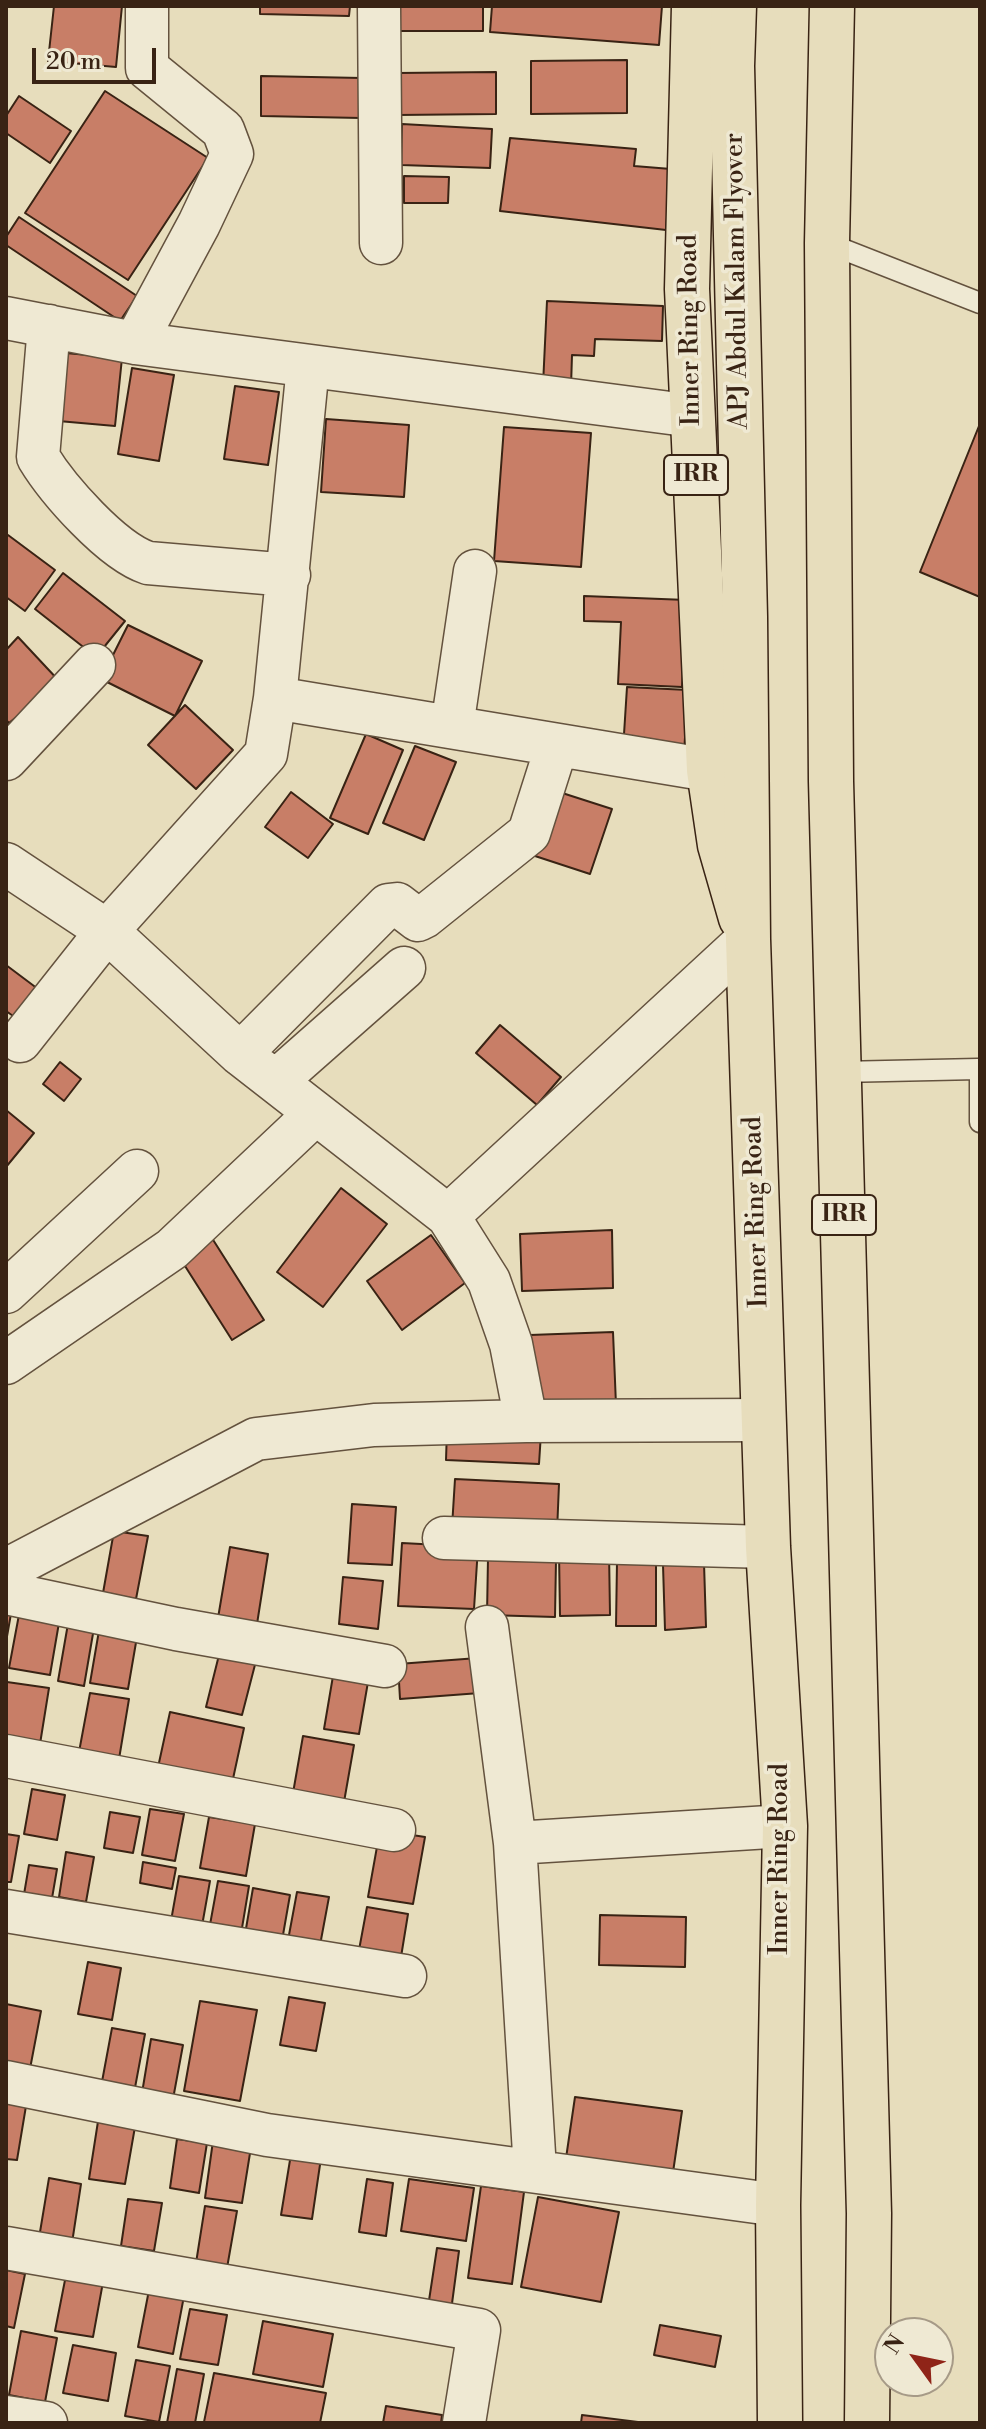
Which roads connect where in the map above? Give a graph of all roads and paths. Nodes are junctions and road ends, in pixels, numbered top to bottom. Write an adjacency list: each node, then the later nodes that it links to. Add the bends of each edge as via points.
1 (147, 6): 11 (street, via 147,68 223,130 232,154)
2 (379, 6): 6 (street)
3 (694, 6): 13 (main road, Inner Ring Road / IRR, via 687,289)
4 (734, 6): 24 (main road, APJ Abdul Kalam Flyover)
5 (832, 6): 7 (main road, IRR)
6 (381, 243)
7 (827, 243): 8 (lane); 29 (main road, IRR, via 831,781)
8 (980, 303)
9 (6, 318): 10 (street)
10 (49, 326): 11 (street); 15 (street, via 38,457 118,548 148,563)
11 (135, 343): 12 (street)
12 (308, 366): 13 (street); 15 (street)
13 (693, 416): 21 (main road, Inner Ring Road / IRR)
14 (475, 571): 18 (street)
15 (289, 575): 17 (street)
16 (94, 665): 20 (street)
17 (275, 698): 18 (street); 23 (street, via 266,754)
18 (452, 727): 19 (street)
19 (557, 745): 21 (street); 27 (street, via 529,833 424,917 418,920 397,904 388,905)
20 (6, 759)
21 (709, 770): 24 (main road, Inner Ring Road / IRR, via 720,845)
22 (6, 864): 23 (street)
23 (107, 931): 26 (street); 27 (street)
24 (748, 939): 34 (street); 37 (main road, Inner Ring Road / IRR)
25 (404, 968): 30 (street)
26 (20, 1041)
27 (240, 1054): 30 (street)
28 (979, 1069): 29 (lane); 32 (lane)
29 (840, 1072): 59 (main road, IRR, via 869,2213)
30 (277, 1080): 31 (street)
31 (315, 1114): 34 (street); 36 (street, via 172,1249)
32 (980, 1122)
33 (137, 1171): 35 (street)
34 (448, 1216): 38 (street, via 489,1281 511,1344)
35 (6, 1292)
36 (10, 1354)
37 (764, 1420): 38 (street); 40 (main road, Inner Ring Road / IRR)
38 (526, 1421): 41 (street, via 374,1425 256,1439)
39 (444, 1538): 40 (street)
40 (768, 1547): 46 (main road, Inner Ring Road / IRR)
41 (6, 1570)
42 (6, 1593): 44 (street)
43 (487, 1627): 48 (street)
44 (385, 1666)
45 (6, 1756): 47 (street)
46 (785, 1826): 48 (street); 53 (main road, Inner Ring Road / IRR)
47 (394, 1830)
48 (515, 1843): 52 (street)
49 (6, 1911): 50 (street)
50 (405, 1976)
51 (6, 2082): 52 (street, via 267,2135)
52 (535, 2170): 53 (street)
53 (778, 2205): 58 (main road, Inner Ring Road / IRR)
54 (6, 2248): 57 (street, via 479,2330)
55 (6, 2417): 56 (street)
56 (46, 2423)
57 (464, 2423)
58 (780, 2423)
59 (867, 2423)

